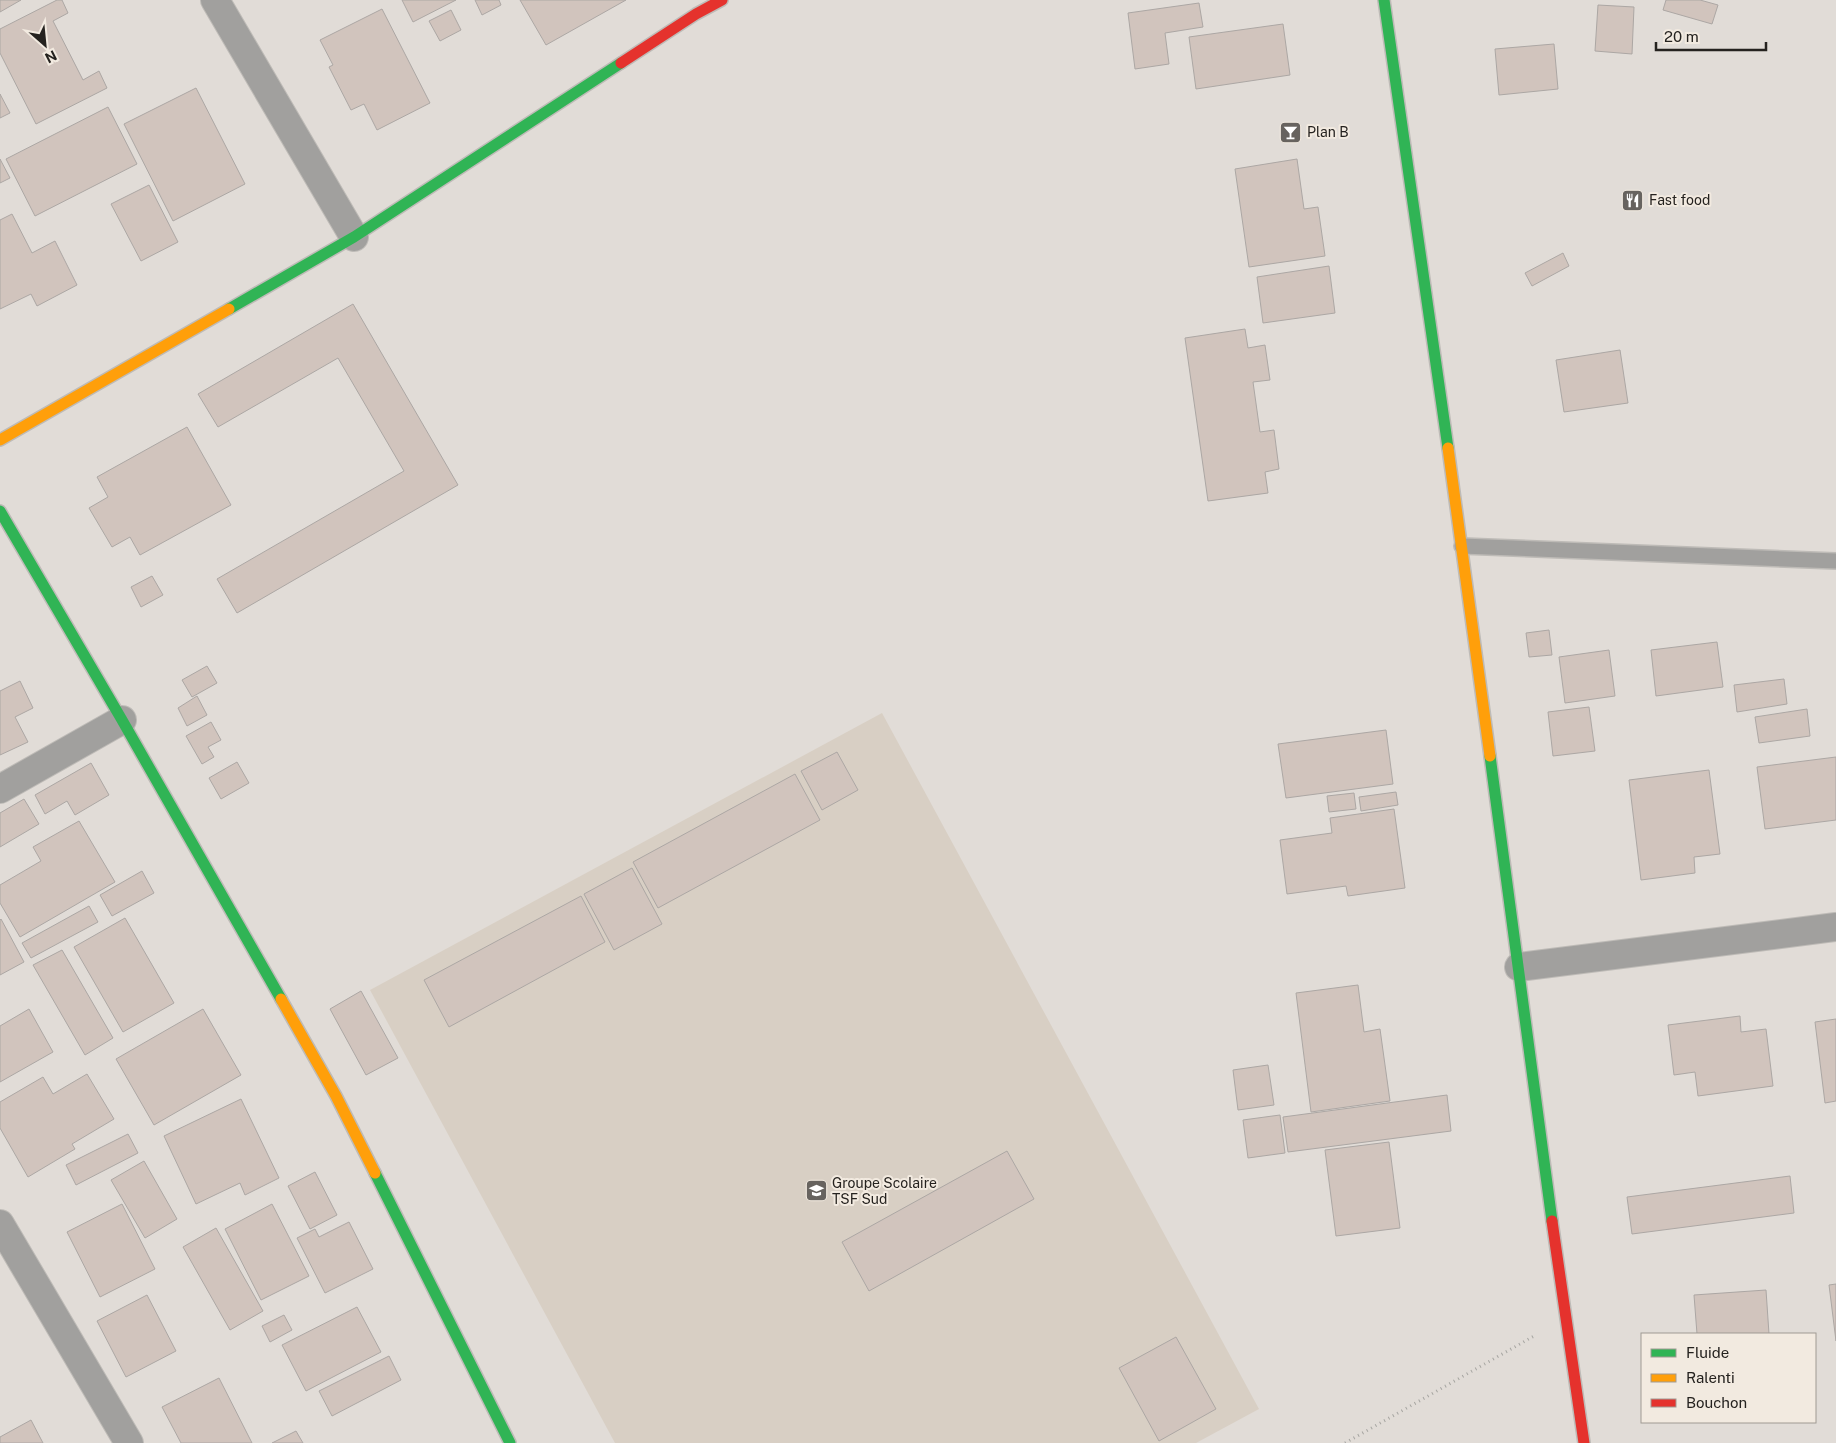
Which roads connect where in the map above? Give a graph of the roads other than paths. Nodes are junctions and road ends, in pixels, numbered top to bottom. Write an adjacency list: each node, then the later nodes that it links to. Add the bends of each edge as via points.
1 (215, 0): 5 (street)
2 (722, 0): 4 (street)
3 (1384, 0): 8 (street)
4 (692, 7): 5 (street)
5 (354, 237): 6 (street)
6 (0, 440)
7 (0, 511): 10 (street)
8 (1462, 546): 9 (lane); 13 (street)
9 (1836, 561)
10 (122, 720): 11 (street); 16 (street, via 336,1096)
11 (0, 789)
12 (1836, 927): 13 (street)
13 (1519, 968): 17 (street)
14 (0, 1224): 15 (street)
15 (129, 1443)
16 (510, 1443)
17 (1584, 1443)

